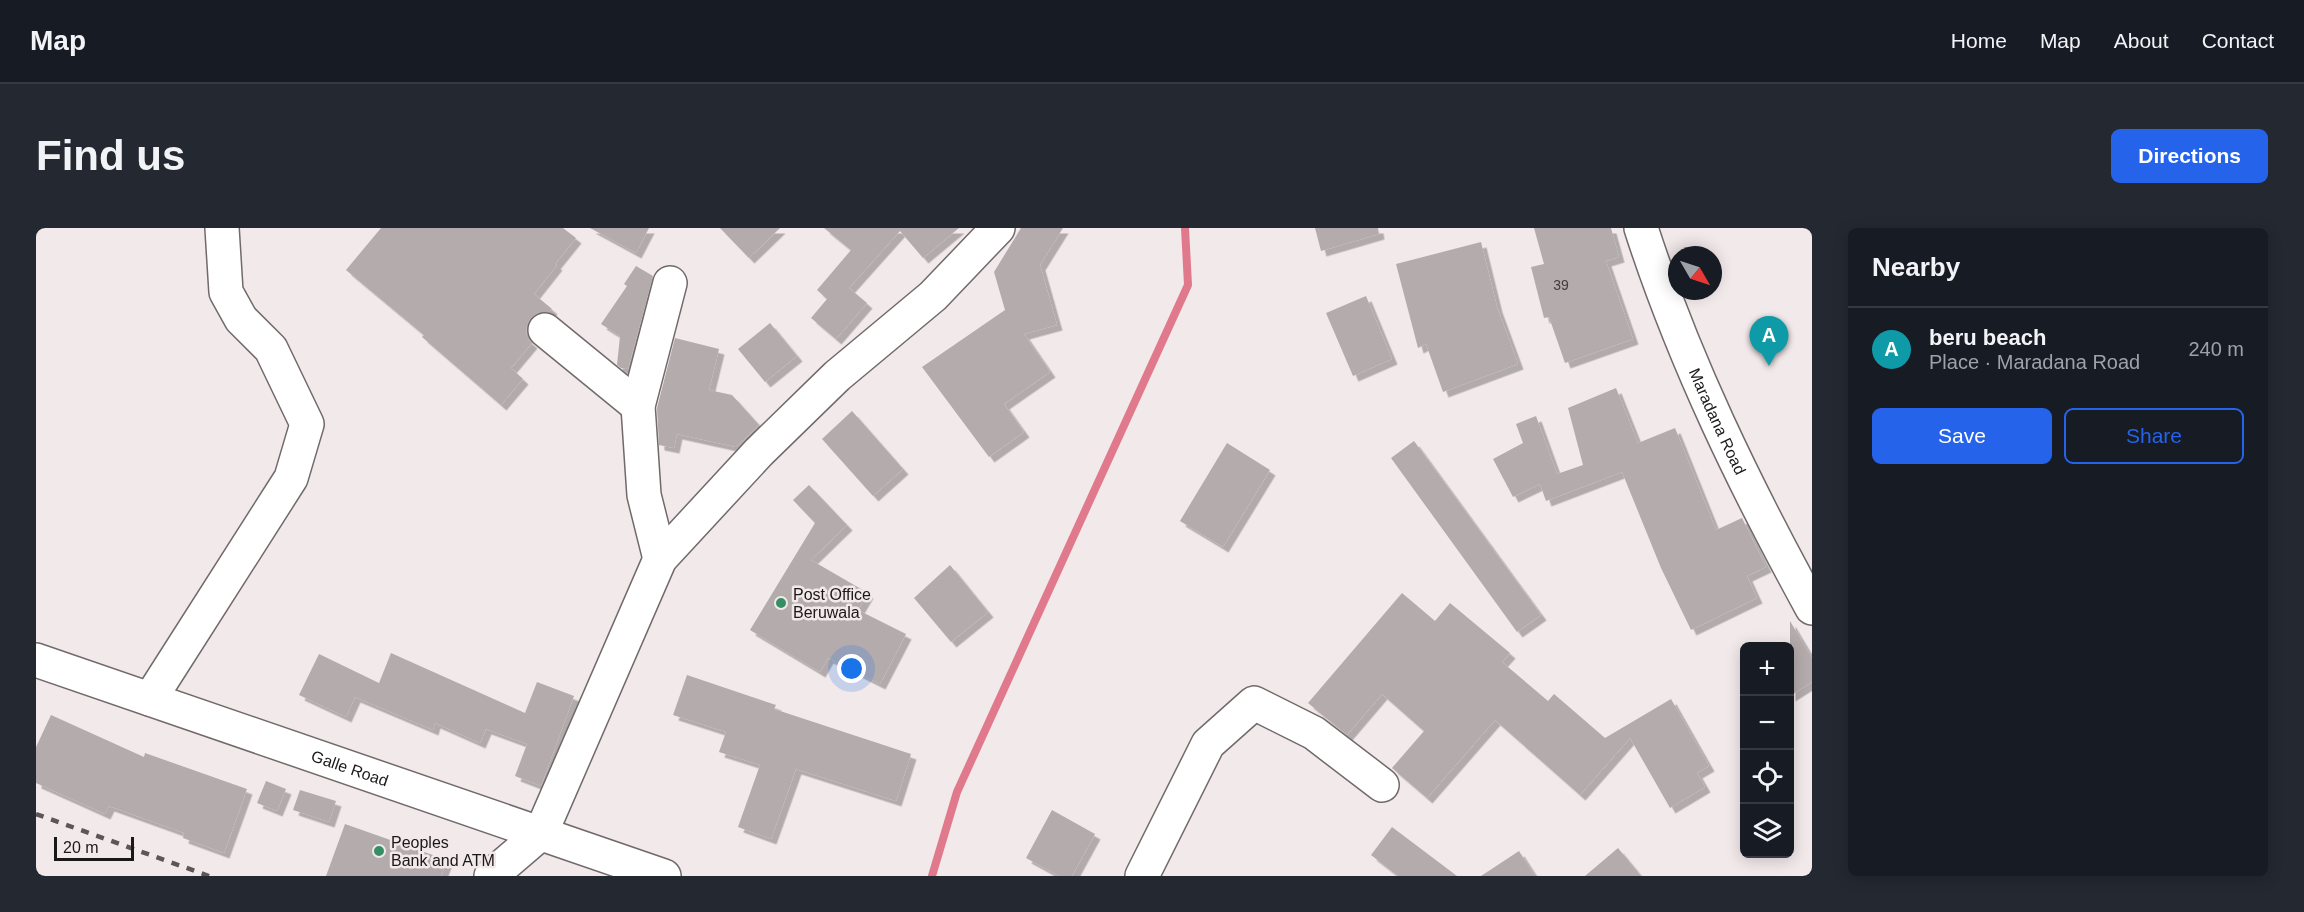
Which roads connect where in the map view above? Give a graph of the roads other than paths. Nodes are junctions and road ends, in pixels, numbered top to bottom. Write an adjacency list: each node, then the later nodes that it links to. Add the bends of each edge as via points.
1 (222, 228): 10 (main road, via 226,292 241,319 271,349 307,424 291,478)
2 (998, 228): 7 (main road, via 933,296 837,376)
3 (1641, 228): 8 (main road, Maradana Road, via 1706,400)
4 (670, 284): 6 (main road)
5 (545, 330): 6 (main road)
6 (638, 405): 7 (main road, via 644,495)
7 (660, 559): 12 (main road)
8 (1812, 608)
9 (36, 660): 10 (main road, Galle Road)
10 (150, 699): 12 (main road, Galle Road)
11 (1382, 785): 15 (main road, via 1314,733 1254,703 1208,744)
12 (541, 833): 13 (main road); 14 (main road, Galle Road)
13 (491, 876)
14 (664, 876)
15 (1142, 876)

